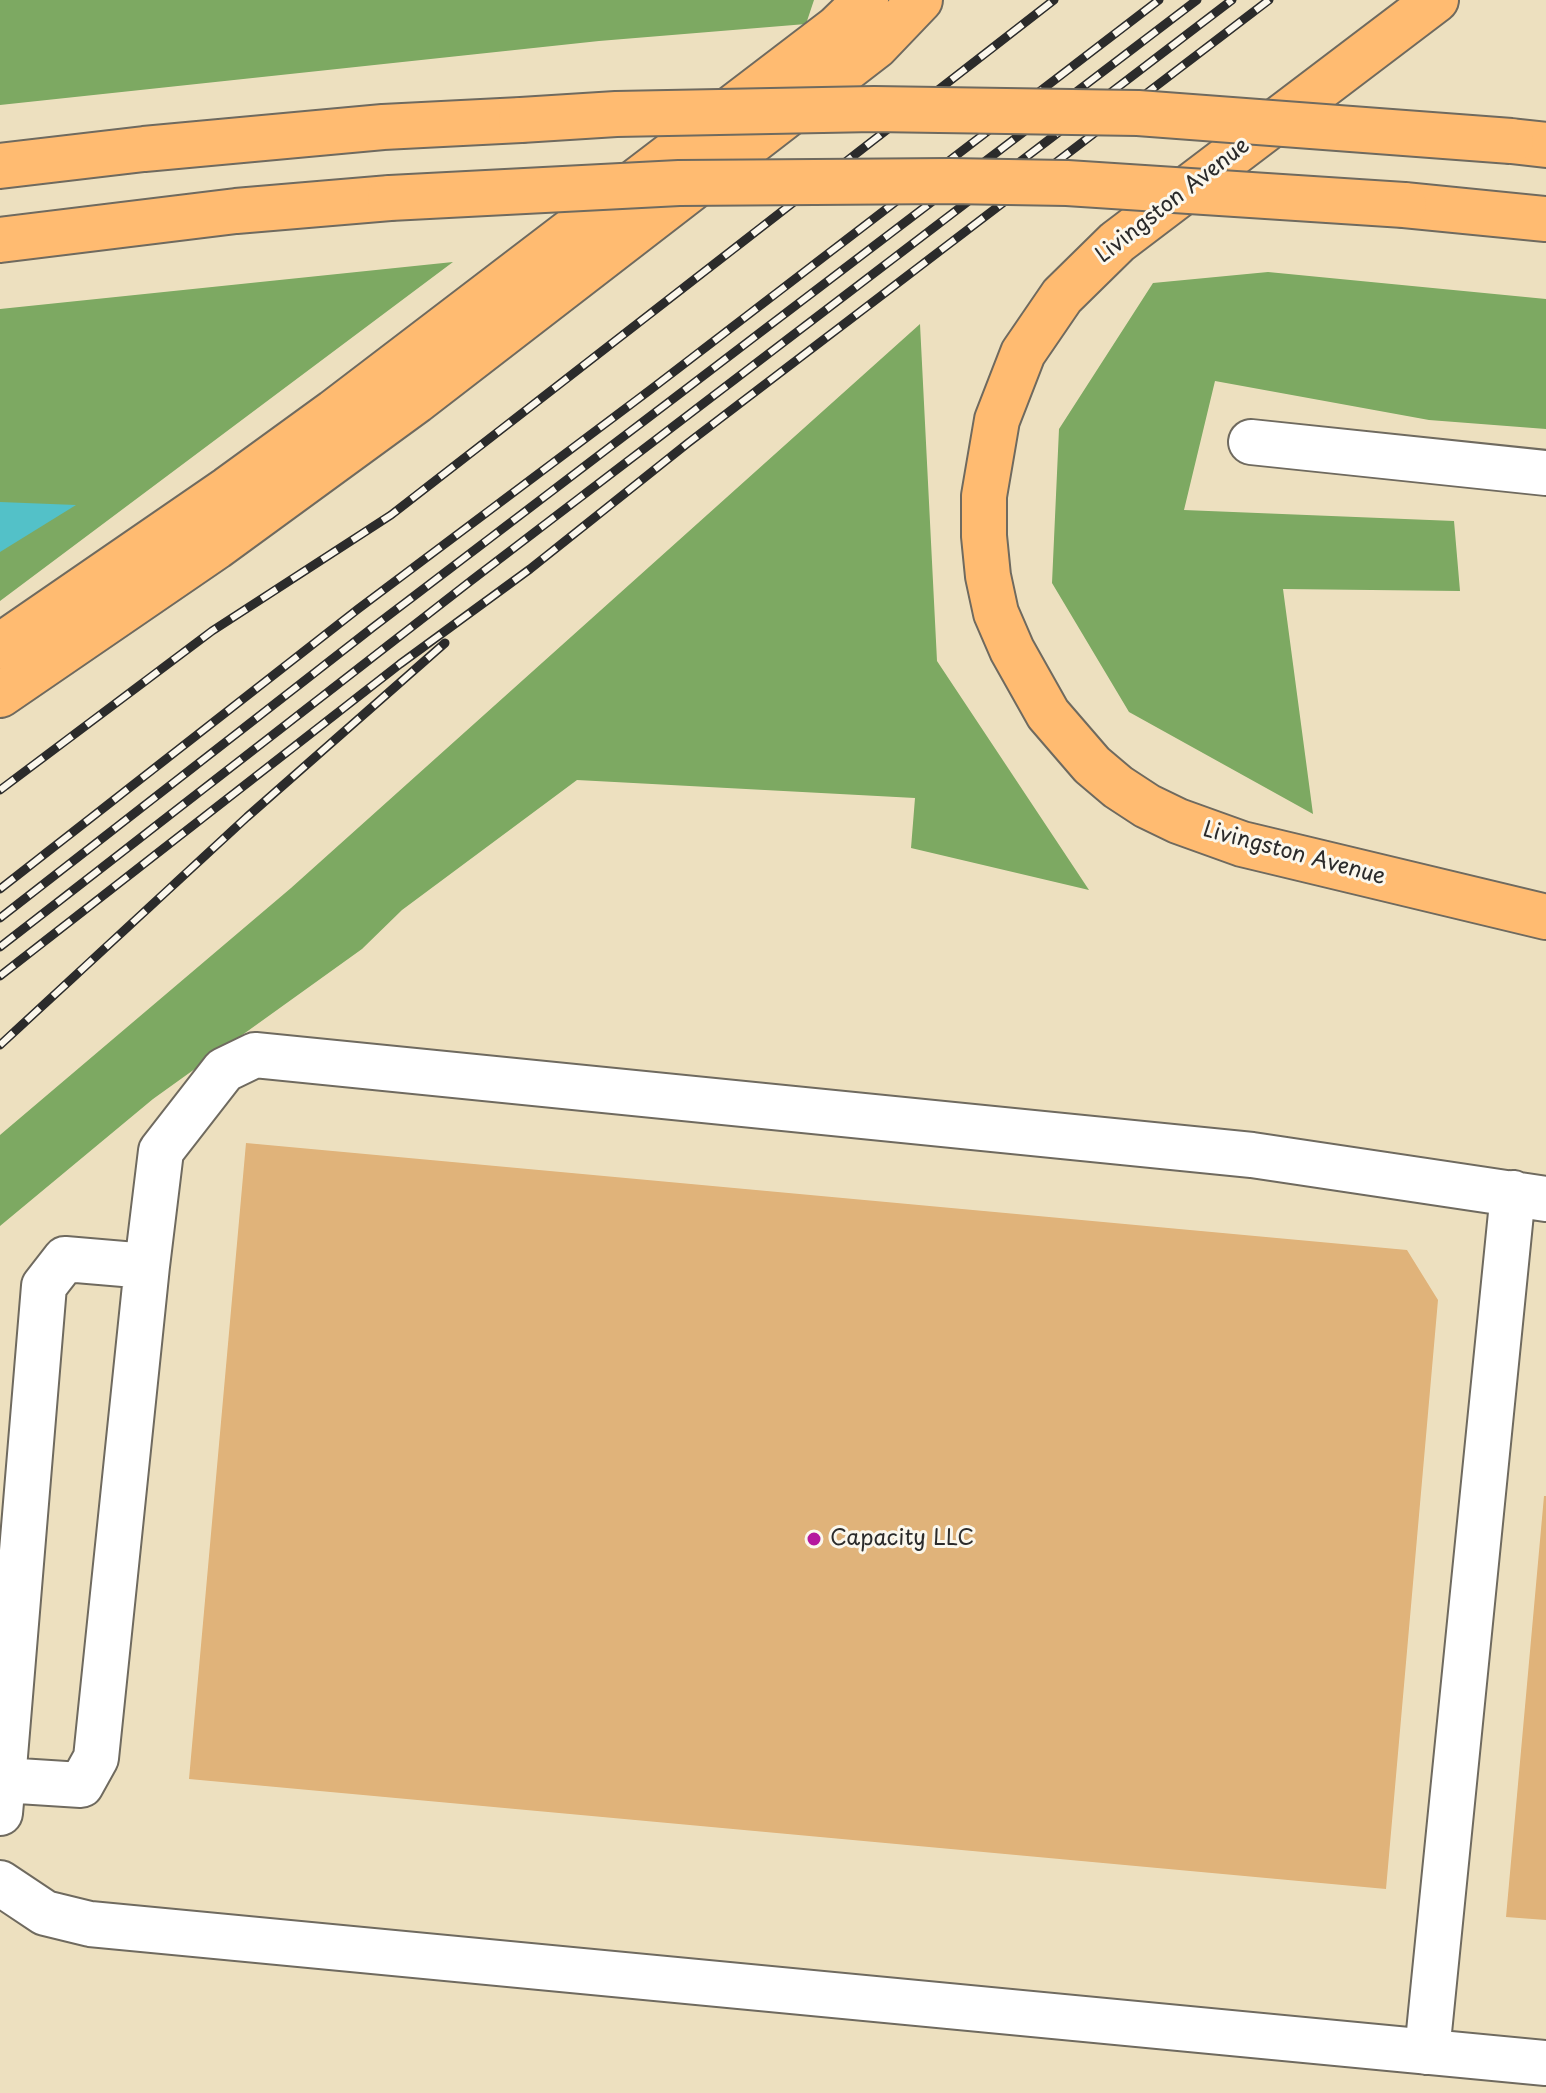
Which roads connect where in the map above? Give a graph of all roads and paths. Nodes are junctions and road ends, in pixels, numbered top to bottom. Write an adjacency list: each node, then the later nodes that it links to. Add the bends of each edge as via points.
1 (866, 0): 10 (main road, via 837,28 334,412)
2 (920, 0): 11 (main road, via 876,46 416,401)
3 (1436, 0): 12 (main road, Livingston Avenue, via 1117,242 1062,296 1023,353 997,420 984,496 988,576 996,613 1048,714 1092,765 1147,806 1255,848)
4 (1529, 143): 5 (main road, bridge, via 1138,113 874,109 616,114 383,127)
5 (0, 166)
6 (1546, 219): 7 (main road, bridge, via 1067,183 679,183 390,198)
7 (0, 240)
8 (1251, 442): 9 (lane)
9 (1546, 473)
10 (0, 646)
11 (0, 695)
12 (1546, 917)
13 (1529, 1196): 14 (lane, via 1252,1155 255,1055 224,1070 161,1151); 17 (lane)
14 (147, 1266): 15 (lane, via 96,1758 81,1785); 15 (lane, via 65,1259 44,1286)
15 (1, 1796)
16 (0, 1883): 17 (lane, via 45,1913 90,1924)
17 (1427, 2052): 18 (lane)
18 (1546, 2063)

